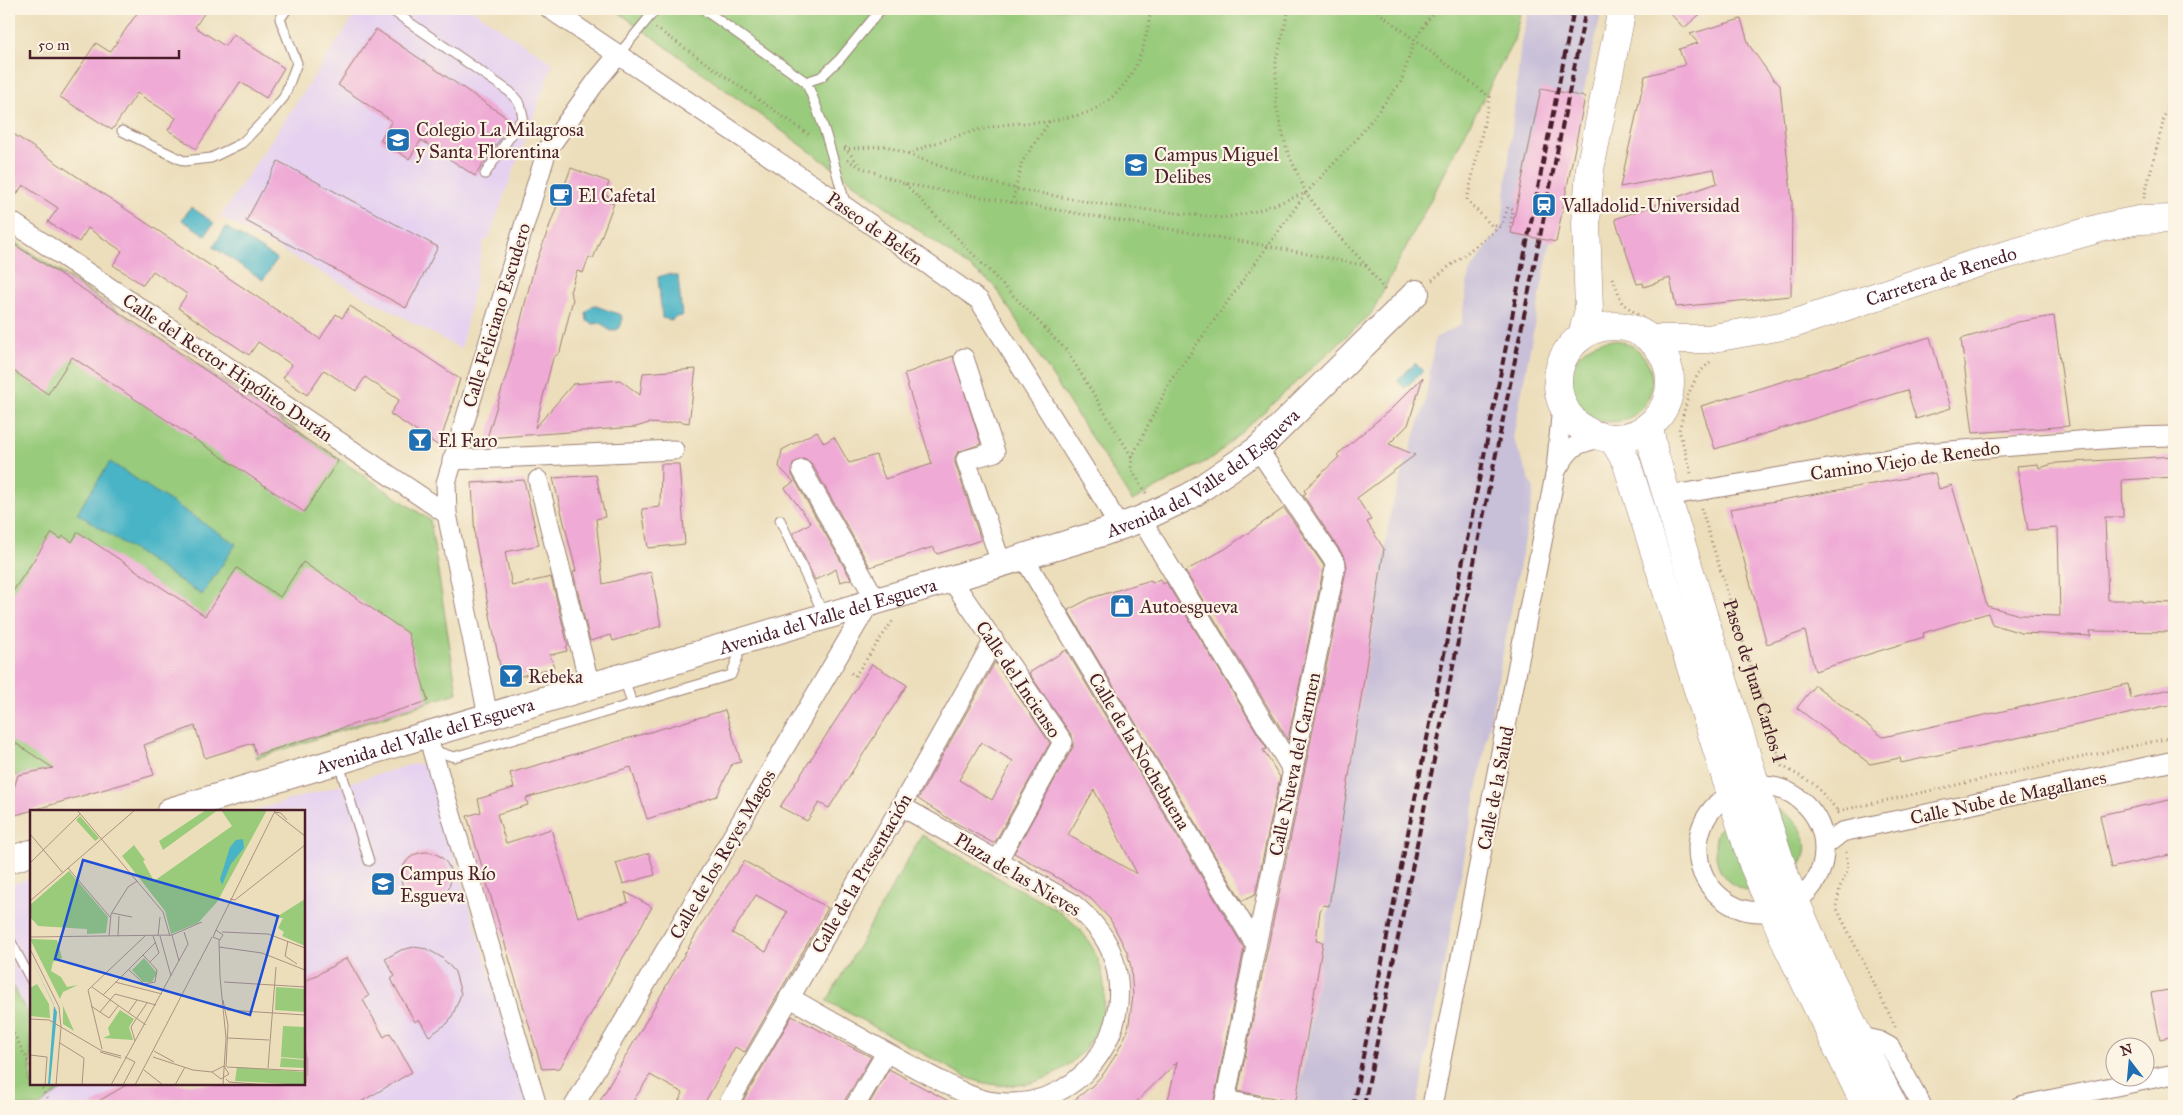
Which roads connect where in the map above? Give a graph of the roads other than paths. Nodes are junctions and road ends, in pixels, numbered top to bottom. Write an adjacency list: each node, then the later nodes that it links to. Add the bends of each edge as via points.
1 (286, 9): 10 (lane, via 280,19 297,63 284,97 242,143 211,158 184,161)
2 (390, 9): 11 (lane, via 510,92 520,104 524,117)
3 (550, 9): 8 (street, Paseo de Belén)
4 (656, 9): 8 (lane)
5 (703, 9): 9 (lane)
6 (881, 9): 9 (lane, via 840,59 821,77)
7 (1622, 9): 15 (main road, via 1590,169 1586,223)
8 (619, 54): 12 (street, Paseo de Belén); 28 (street, Calle Feliciano Escudero, via 547,150)
9 (806, 82): 12 (lane, via 831,150)
10 (122, 131)
11 (485, 174)
12 (847, 208): 34 (street, Paseo de Belén, via 979,300 1106,503)
13 (2174, 219): 19 (main road, Carretera de Renedo, via 2139,220 2104,228 1971,265 1792,324)
14 (9, 220): 33 (street, Calle del Rector Hipólito Durán)
15 (1600, 270): 17 (main road, via 1597,290 1606,305 1615,318); 18 (main road)
16 (1408, 302): 26 (street, Avenida del Valle del Esgueva)
17 (1640, 328): 18 (main road, via 1598,328); 19 (main road, Carretera de Renedo); 21 (main road, via 1663,354)
18 (1582, 336): 22 (main road, via 1566,352 1560,367 1558,384)
19 (1708, 339): 21 (main road)
20 (964, 358): 36 (street, Calle de la Nochebuena, via 995,452 966,460)
21 (1670, 383): 23 (main road, via 1664,406)
22 (1562, 405): 25 (main road, via 1584,430); 30 (street, Calle de la Salud)
23 (1649, 426): 25 (main road, via 1632,435); 32 (main road, Paseo de Juan Carlos I)
24 (2174, 436): 32 (street, Camino Viejo de Renedo, via 1924,453)
25 (1608, 438): 30 (street, Calle de la Salud, via 1576,444 1565,454); 50 (main road, Paseo de Juan Carlos I, via 1626,461)
26 (1258, 449): 34 (street, Avenida del Valle del Esgueva, via 1190,496); 49 (street, Calle Nueva del Carmen, via 1336,564)
27 (674, 450): 28 (street)
28 (452, 460): 33 (street, Calle Feliciano Escudero, via 446,483)
29 (802, 470): 38 (street)
30 (1556, 470): 74 (street, Calle de la Salud)
31 (538, 480): 43 (street)
32 (1667, 496): 50 (main road, Paseo de Juan Carlos I)
33 (447, 514): 45 (street, Calle Feliciano Escudero)
34 (1137, 516): 36 (street, Avenida del Valle del Esgueva); 49 (street, Paseo de Belén)
35 (780, 520): 39 (lane)
36 (1012, 560): 37 (street, Avenida del Valle del Esgueva); 62 (street, Calle de la Nochebuena)
37 (951, 579): 38 (street, Avenida del Valle del Esgueva); 40 (street, Calle del Incienso)
38 (873, 601): 39 (street, Avenida del Valle del Esgueva); 70 (street, Calle de los Reyes Magos)
39 (824, 616): 41 (street, Avenida del Valle del Esgueva)
40 (994, 640): 51 (street, Calle de la Presentación); 58 (street, Calle del Incienso, via 1063,742)
41 (735, 642): 42 (street, Avenida del Valle del Esgueva); 44 (lane, via 738,658 731,675)
42 (623, 676): 43 (street, Avenida del Valle del Esgueva); 44 (lane)
43 (590, 686): 45 (street, Avenida del Valle del Esgueva)
44 (632, 704): 46 (lane, via 454,757)
45 (488, 716): 46 (street, Avenida del Valle del Esgueva)
46 (426, 743): 47 (street, Avenida del Valle del Esgueva); 69 (street)
47 (338, 761): 52 (street, Avenida del Valle del Esgueva); 59 (lane)
48 (2174, 762): 54 (street, Calle Nube de Magallanes)
49 (1293, 771): 62 (street, Calle Nueva del Carmen)
50 (1744, 790): 53 (street, via 1776,787 1788,792 1801,800); 60 (main road, Paseo de Juan Carlos I, via 1753,864); 60 (street, via 1718,803 1706,819 1700,831 1698,858 1707,881 1718,896 1736,907 1752,912)
51 (901, 806): 58 (street, Plaza de las Nieves); 64 (street, Calle de la Presentación)
52 (173, 810)
53 (1818, 821): 54 (street); 55 (street)
54 (1842, 832): 55 (street, Calle Nube de Magallanes)
55 (1824, 846): 60 (street, via 1817,878)
56 (30, 853): 57 (street)
57 (9, 860)
58 (998, 860): 66 (street, Plaza de las Nieves, via 1072,903 1103,936 1113,956 1119,980 1118,1005 1106,1047 1073,1084 1049,1096 1021,1103 977,1099)
59 (369, 861)
60 (1784, 906): 65 (main road, Paseo de Juan Carlos I, via 1818,955); 75 (main road, Paseo de Juan Carlos I)
61 (9, 938): 63 (lane)
62 (1256, 946): 68 (street, Calle Nueva del Carmen)
63 (30, 978)
64 (789, 997): 66 (street, Plaza de las Nieves); 71 (street, Calle de la Presentación)
65 (1858, 1036): 76 (main road, Paseo de Juan Carlos I); 77 (street, via 1890,1047)
66 (886, 1053): 72 (street)
67 (2174, 1074): 78 (street)
68 (1225, 1103): 73 (street, Calle Nueva del Carmen)
69 (537, 1106)
70 (574, 1106)
71 (727, 1106)
72 (855, 1106)
73 (1256, 1106)
74 (1432, 1106)
75 (1866, 1106)
76 (1893, 1106)
77 (1922, 1106)
78 (2020, 1106)

